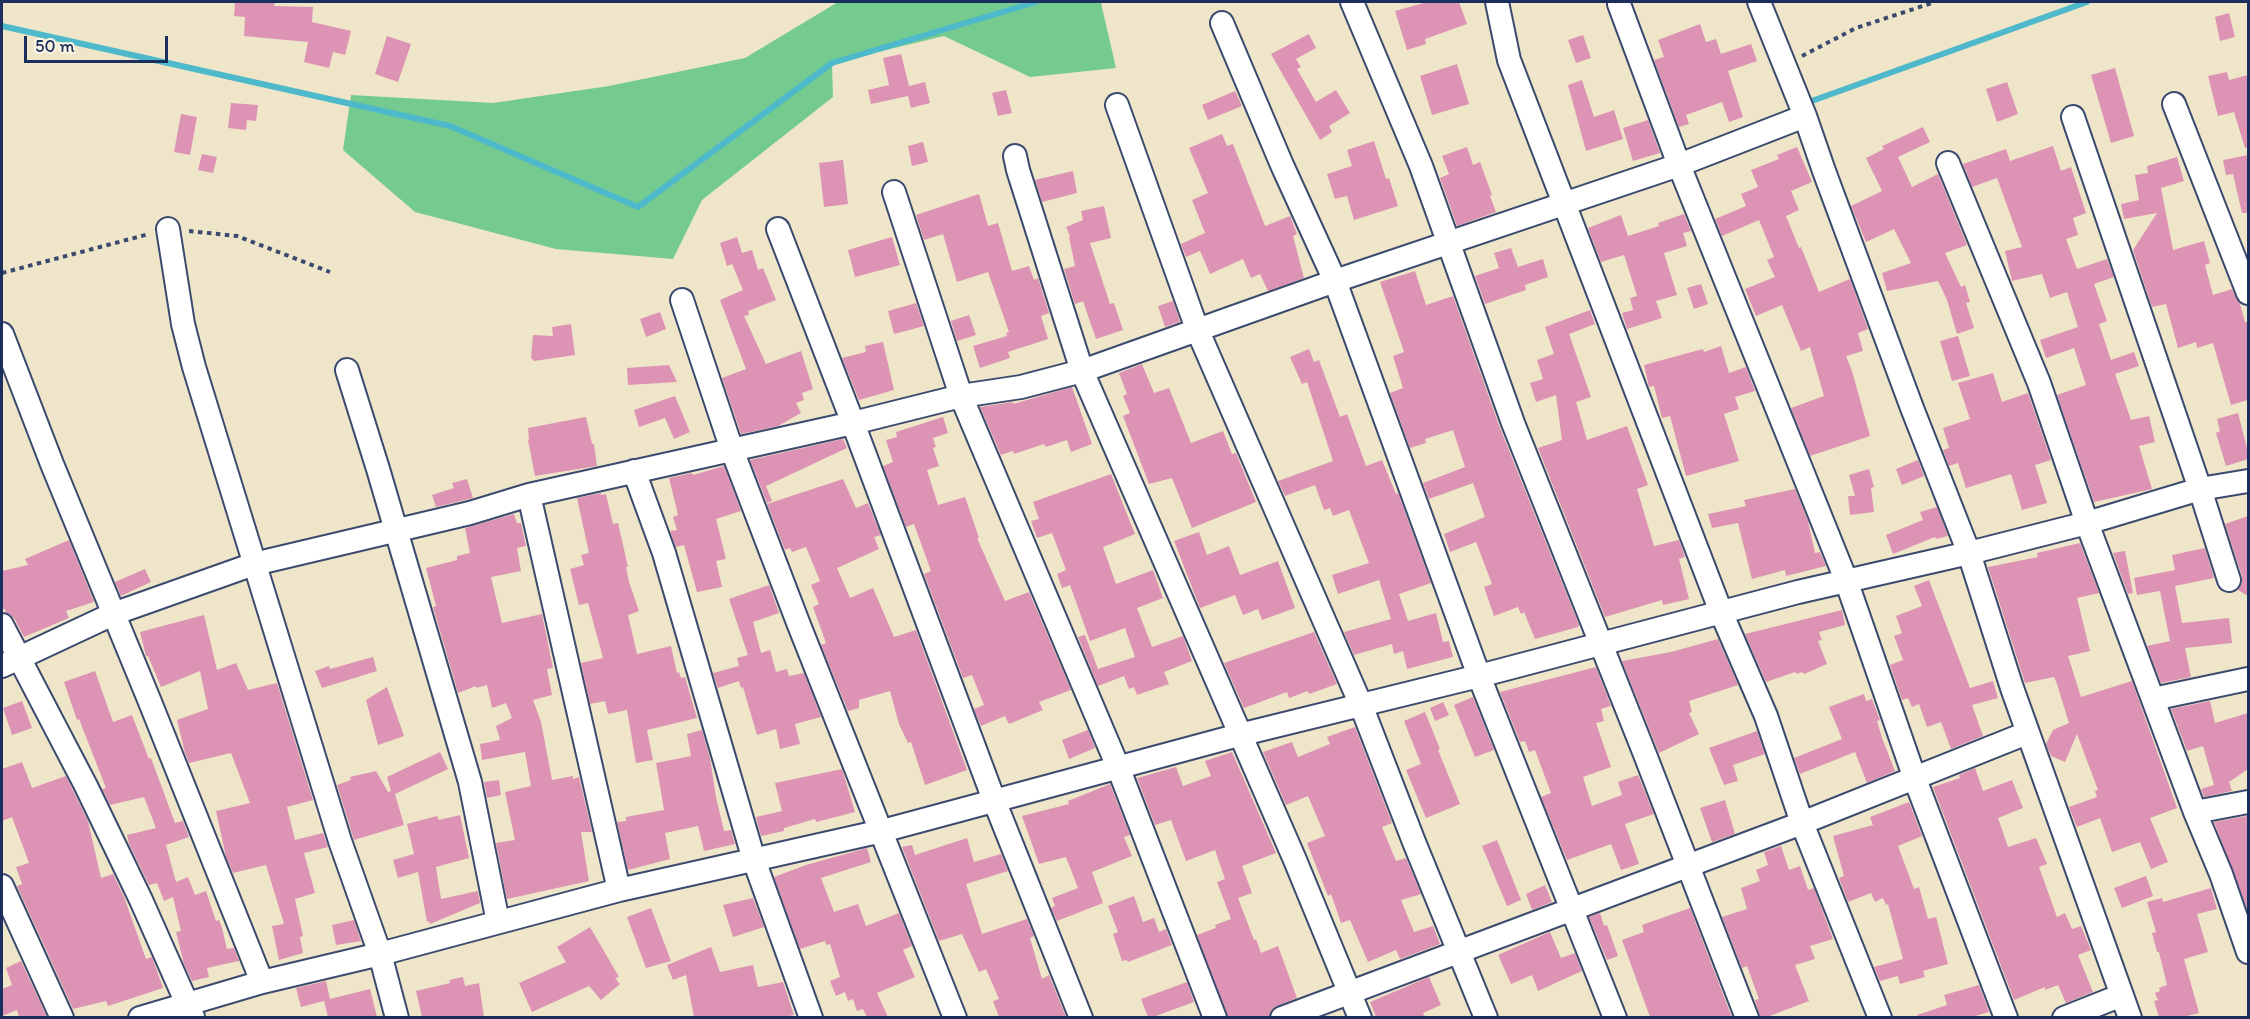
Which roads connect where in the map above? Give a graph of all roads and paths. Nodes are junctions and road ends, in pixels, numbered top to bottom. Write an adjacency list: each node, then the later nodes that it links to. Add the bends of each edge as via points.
1 (1352, 2): 19 (street)
2 (1497, 2): 16 (street, via 1509,60)
3 (1759, 2): 7 (street)
4 (1935, 2): 7 (path, via 1856,28)
5 (1619, 4): 14 (street)
6 (1222, 23): 20 (street)
7 (1785, 64): 10 (street)
8 (2174, 104): 21 (street)
9 (1117, 105): 23 (street)
10 (1805, 116): 14 (street); 36 (street, via 1912,408)
11 (2073, 117): 32 (street)
12 (1015, 156): 26 (street)
13 (1948, 163): 34 (street, via 2039,383)
14 (1680, 165): 16 (street); 38 (street)
15 (894, 192): 27 (street)
16 (1565, 205): 19 (street); 40 (street)
17 (168, 229): 37 (street, via 183,324)
18 (778, 229): 28 (street)
19 (1449, 242): 20 (street); 43 (street, via 1513,423)
20 (1335, 281): 23 (street); 45 (street)
21 (2248, 293)
22 (682, 300): 29 (street)
23 (1197, 329): 26 (street); 48 (street)
24 (2, 334): 41 (street)
25 (347, 370): 35 (street)
26 (1082, 371): 27 (street, via 1021,387); 50 (street)
27 (961, 396): 28 (street); 51 (street)
28 (853, 423): 29 (street); 53 (street)
29 (732, 450): 30 (street); 57 (street)
30 (634, 471): 33 (street); 58 (street, via 664,553)
31 (2248, 481): 32 (street)
32 (2200, 489): 34 (street); 39 (street)
33 (529, 495): 35 (street); 61 (street)
34 (2086, 523): 36 (street); 47 (street)
35 (396, 530): 37 (street); 63 (street, via 470,782)
36 (1970, 553): 38 (street); 49 (street)
37 (254, 564): 41 (street); 66 (street, via 340,841)
38 (1846, 580): 40 (street); 52 (street)
39 (2229, 580)
40 (1721, 612): 43 (street); 56 (street, via 1766,716)
41 (112, 614): 44 (street); 67 (street)
42 (2, 625): 44 (street)
43 (1602, 645): 45 (street); 59 (street)
44 (10, 662): 70 (street, via 86,786)
45 (1479, 676): 48 (street); 62 (street)
46 (2248, 679): 47 (street)
47 (2152, 699): 55 (street)
48 (1362, 705): 50 (street); 64 (street)
49 (2027, 733): 52 (street); 69 (street)
50 (1239, 735): 51 (street); 68 (street)
51 (1118, 767): 53 (street); 77 (street)
52 (1916, 779): 56 (street); 84 (street)
53 (994, 800): 57 (street); 76 (street)
54 (2248, 802): 55 (street)
55 (2195, 812): 65 (street)
56 (1802, 823): 59 (street); 83 (street)
57 (882, 831): 58 (street); 75 (street)
58 (754, 860): 61 (street); 74 (street)
59 (1687, 866): 62 (street); 82 (street)
60 (2, 886): 71 (street)
61 (619, 890): 63 (street)
62 (1572, 911): 64 (street); 81 (street)
63 (498, 922): 66 (street)
64 (1460, 952): 68 (street); 80 (street)
65 (2248, 952)
66 (380, 954): 67 (street); 73 (street)
67 (262, 982): 70 (street)
68 (1350, 993): 78 (street); 79 (street)
69 (2122, 995): 85 (street); 86 (street)
70 (190, 1011): 72 (street)
71 (62, 1017)
72 (141, 1017)
73 (397, 1017)
74 (811, 1017)
75 (955, 1017)
76 (1082, 1017)
77 (1215, 1017)
78 (1282, 1017)
79 (1360, 1017)
80 (1486, 1017)
81 (1615, 1017)
82 (1746, 1017)
83 (1880, 1017)
84 (2006, 1017)
85 (2064, 1017)
86 (2130, 1017)

